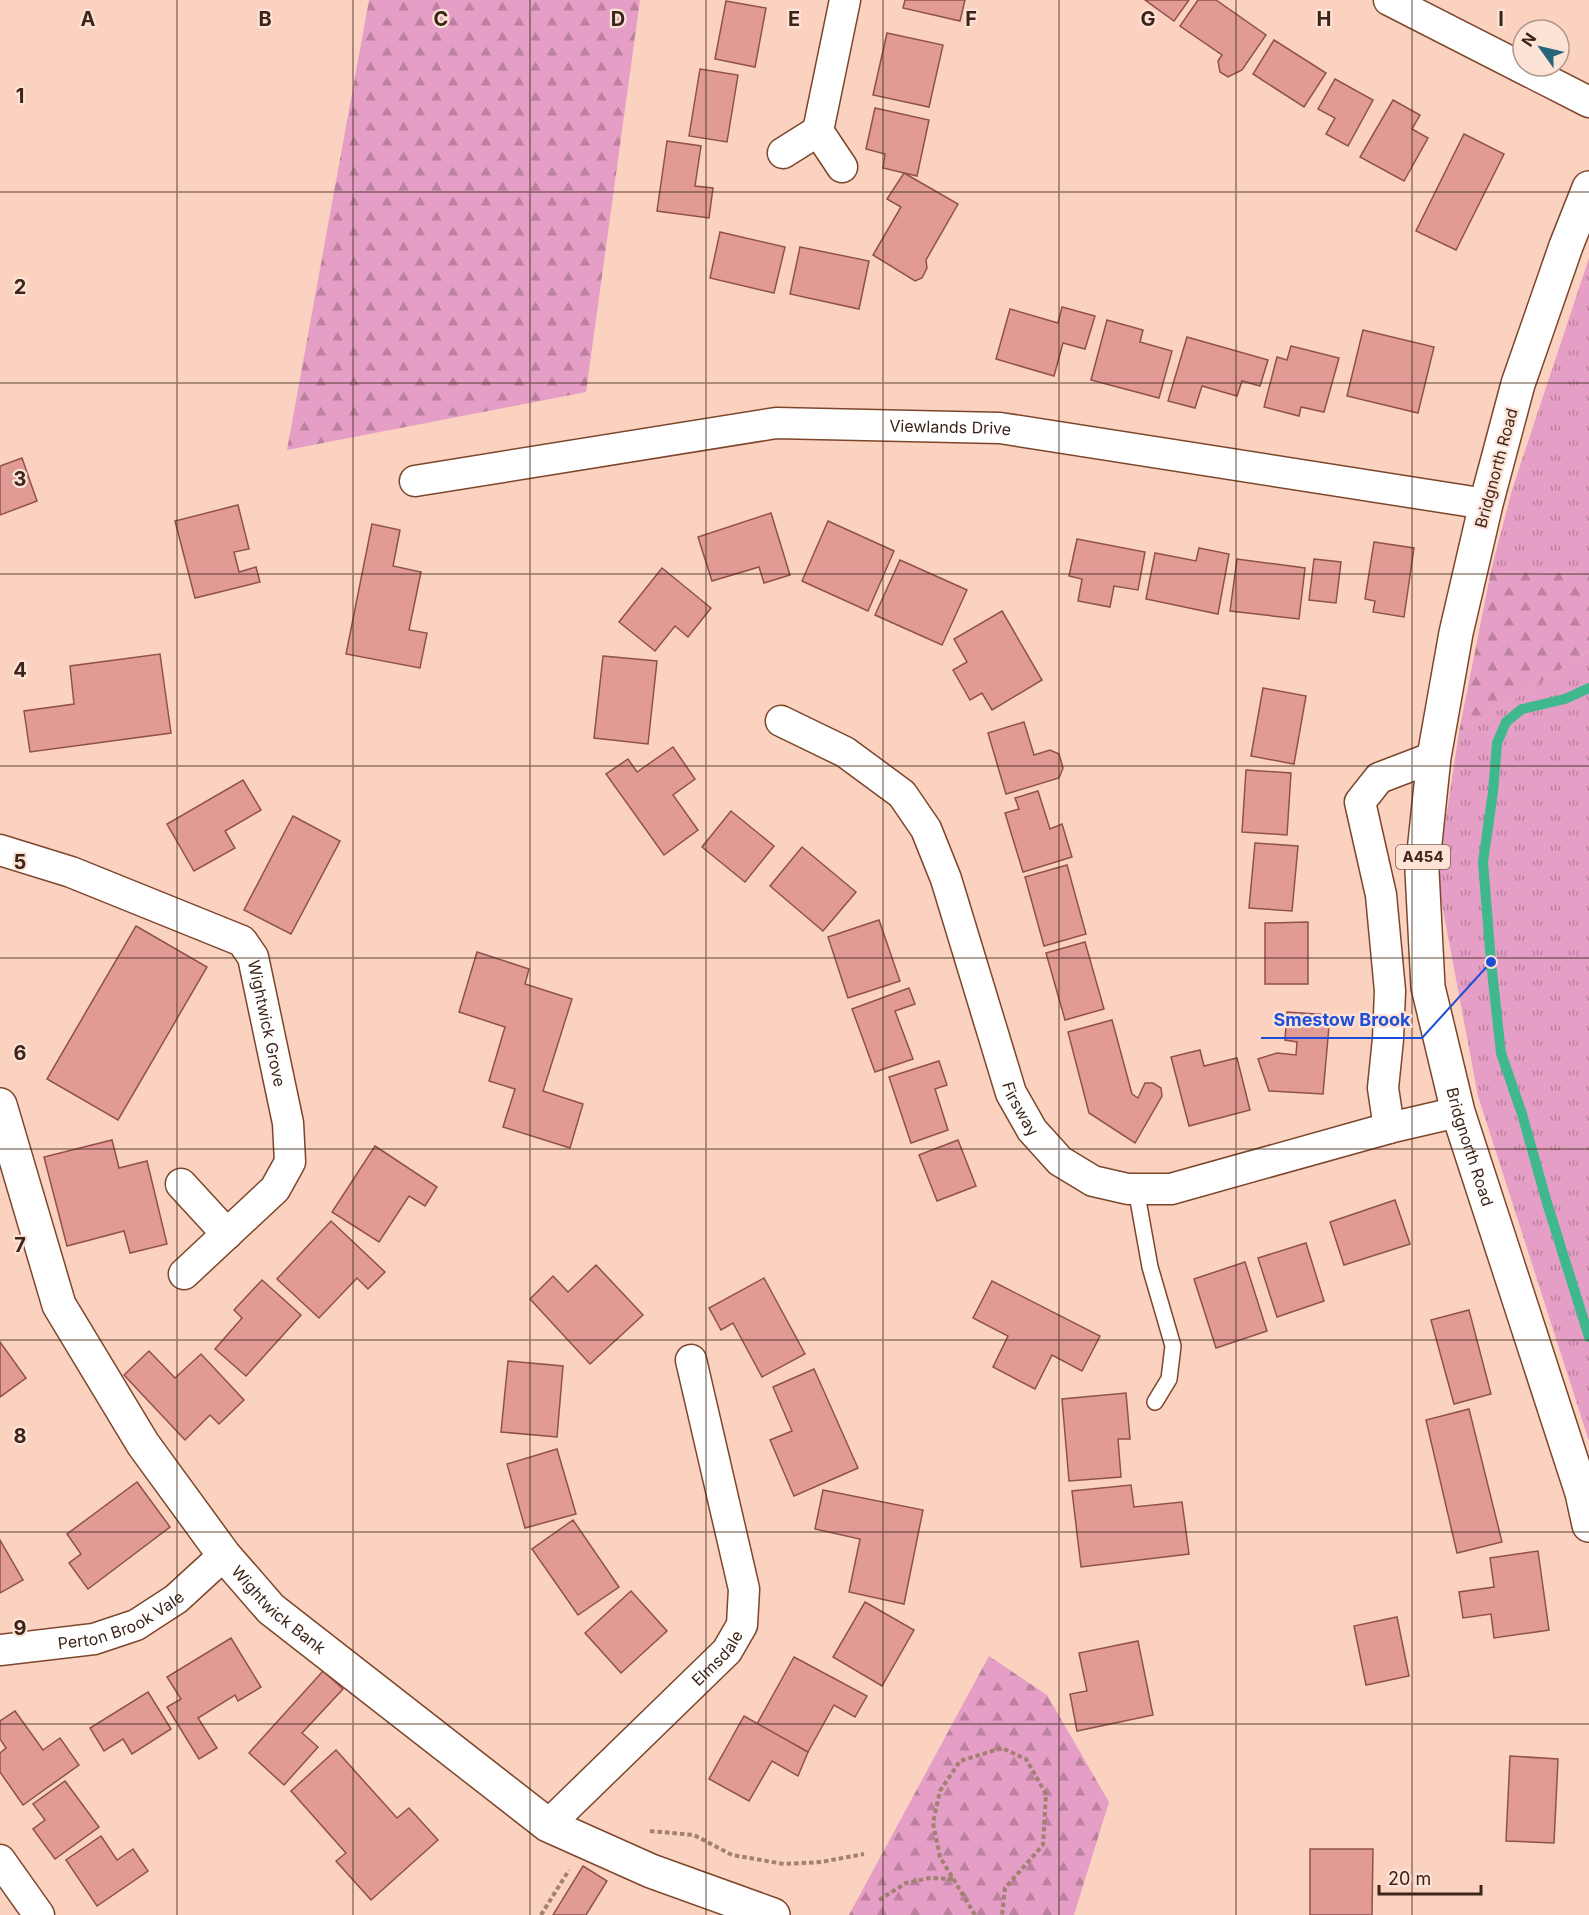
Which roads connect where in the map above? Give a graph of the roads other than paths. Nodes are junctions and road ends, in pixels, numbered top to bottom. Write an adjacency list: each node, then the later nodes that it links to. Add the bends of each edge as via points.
1 (844, 0): 4 (street)
2 (1389, 0): 3 (street)
3 (1589, 102)
4 (818, 130): 5 (street); 6 (street)
5 (783, 153)
6 (842, 167)
7 (1589, 188): 9 (main road, Bridgnorth Road / A454, via 1518,384)
8 (414, 481): 9 (street, Viewlands Drive, via 776,423 989,427)
9 (1486, 504): 11 (main road, Bridgnorth Road / A454, via 1456,633)
10 (780, 721): 17 (street, Firsway, via 845,752 902,794 926,829 946,879 1011,1093 1032,1130 1060,1161 1093,1181)
11 (1434, 757): 14 (main road, Bridgnorth Road / A454, via 1422,871 1428,987); 15 (street, via 1379,778 1360,802 1381,895 1390,991 1383,1088)
12 (0, 850): 18 (street, Wightwick Grove, via 71,872 242,941 253,957 288,1123 290,1162 275,1189)
13 (0, 1105): 23 (main road, Wightwick Bank, via 59,1305 143,1444)
14 (1458, 1112): 15 (street, Firsway); 22 (main road, Bridgnorth Road / A454, via 1582,1493)
15 (1389, 1128): 17 (street, Firsway, via 1171,1189)
16 (181, 1184): 18 (street)
17 (1136, 1190): 21 (lane, via 1150,1267 1173,1346 1169,1379)
18 (227, 1234): 19 (street, Wightwick Grove)
19 (184, 1274)
20 (691, 1360): 25 (street, Elmsdale, via 744,1589 742,1625 727,1651)
21 (1155, 1402)
22 (1589, 1525)
23 (224, 1556): 24 (street, Perton Brook Vale, via 176,1599 136,1624 94,1639); 25 (main road, Wightwick Bank, via 271,1609)
24 (0, 1650)
25 (548, 1825): 28 (main road, Wightwick Bank, via 651,1871)
26 (0, 1860): 27 (street)
27 (39, 1915)
28 (773, 1915)

